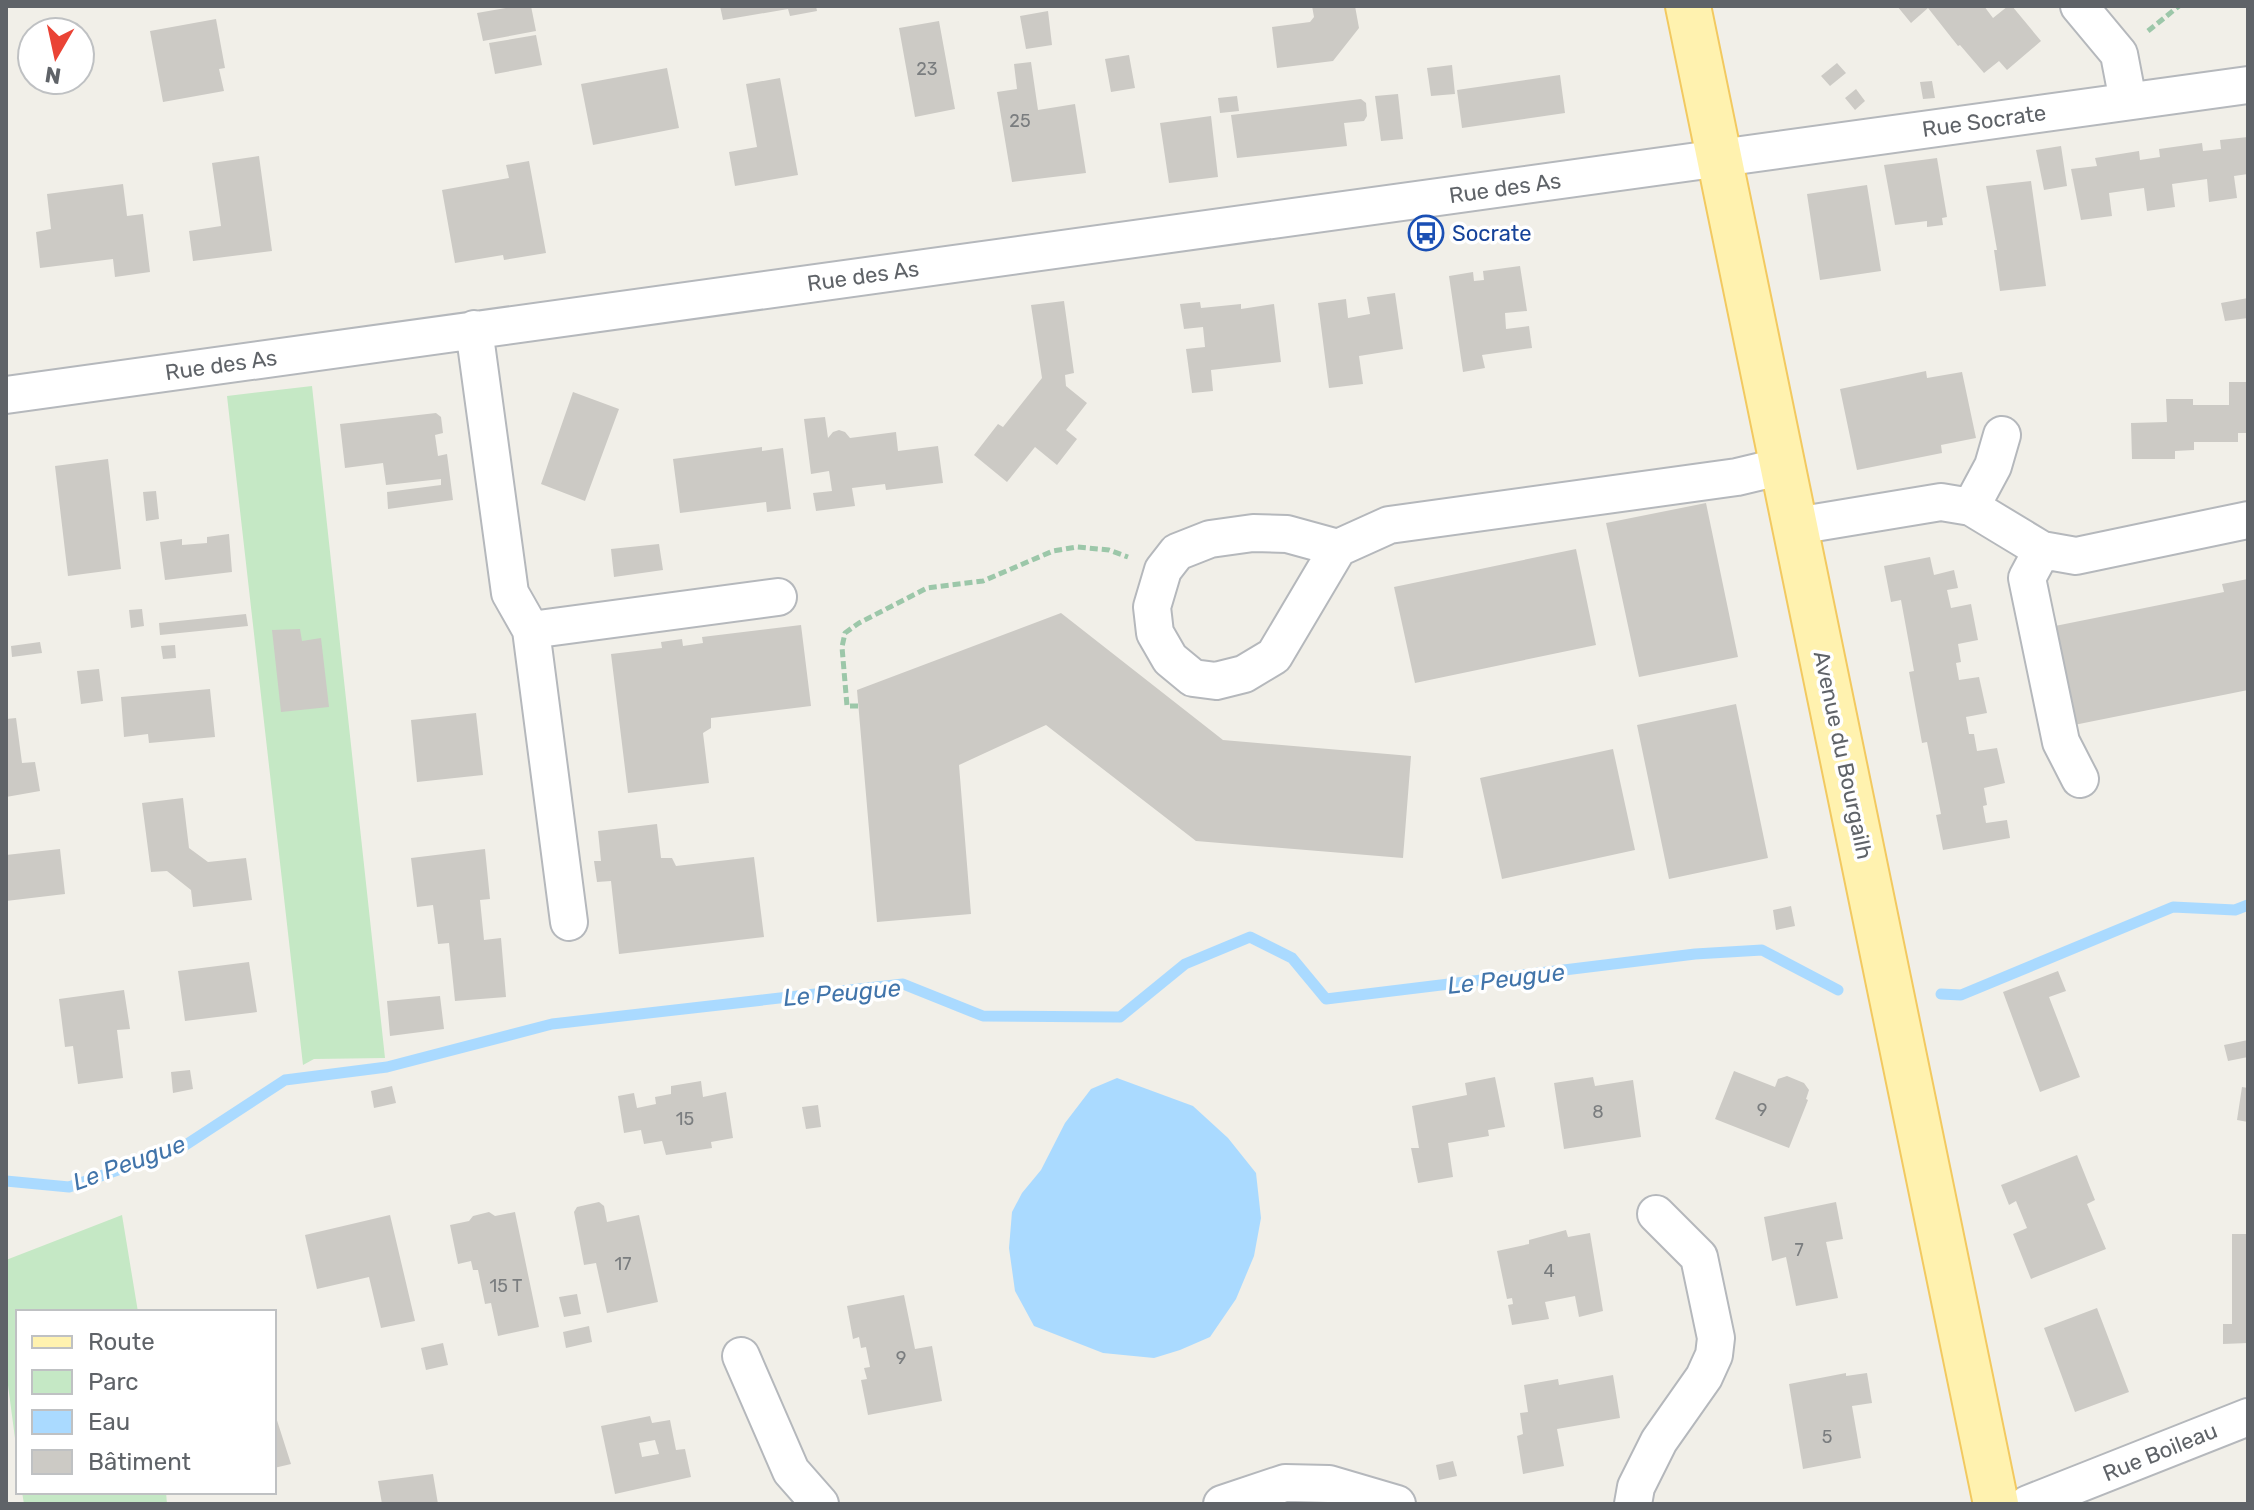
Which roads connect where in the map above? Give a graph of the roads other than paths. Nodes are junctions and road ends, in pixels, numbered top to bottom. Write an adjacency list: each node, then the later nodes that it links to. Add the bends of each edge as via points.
1 (1688, 6): 5 (main road, Avenue du Bourgailh)
2 (2079, 6): 4 (street, via 2119,54)
3 (2248, 85): 4 (street, Rue Socrate)
4 (2128, 101): 5 (street, Rue Socrate)
5 (1720, 158): 6 (street, Rue des As); 9 (main road, Avenue du Bourgailh)
6 (474, 329): 7 (street, Rue des As); 16 (street, via 510,593)
7 (6, 395)
8 (2002, 435): 10 (street)
9 (1783, 466): 12 (main road, Avenue du Bourgailh); 13 (street, via 1737,477 1389,525)
10 (1971, 507): 12 (street, via 1941,502); 14 (street)
11 (2248, 520): 14 (street, via 2076,556)
12 (1796, 526): 26 (main road, Avenue du Bourgailh)
13 (1338, 548): 13 (street, via 1274,656 1244,674 1216,681 1193,678 1170,659 1155,633 1152,607 1163,570 1177,552 1210,539 1253,533 1287,534)
14 (2042, 550): 17 (street, via 2027,578 2061,742)
15 (778, 597): 16 (street)
16 (531, 630): 18 (street)
17 (2080, 779)
18 (569, 922)
19 (1656, 1214): 25 (street, via 1699,1257 1716,1338 1704,1377 1659,1441)
20 (741, 1356): 22 (street, via 791,1471)
21 (2248, 1417): 27 (street, Rue Boileau)
22 (820, 1504)
23 (1222, 1504): 24 (street, via 1285,1483 1329,1484)
24 (1397, 1504)
25 (1633, 1504)
26 (1996, 1504)
27 (2028, 1504)

